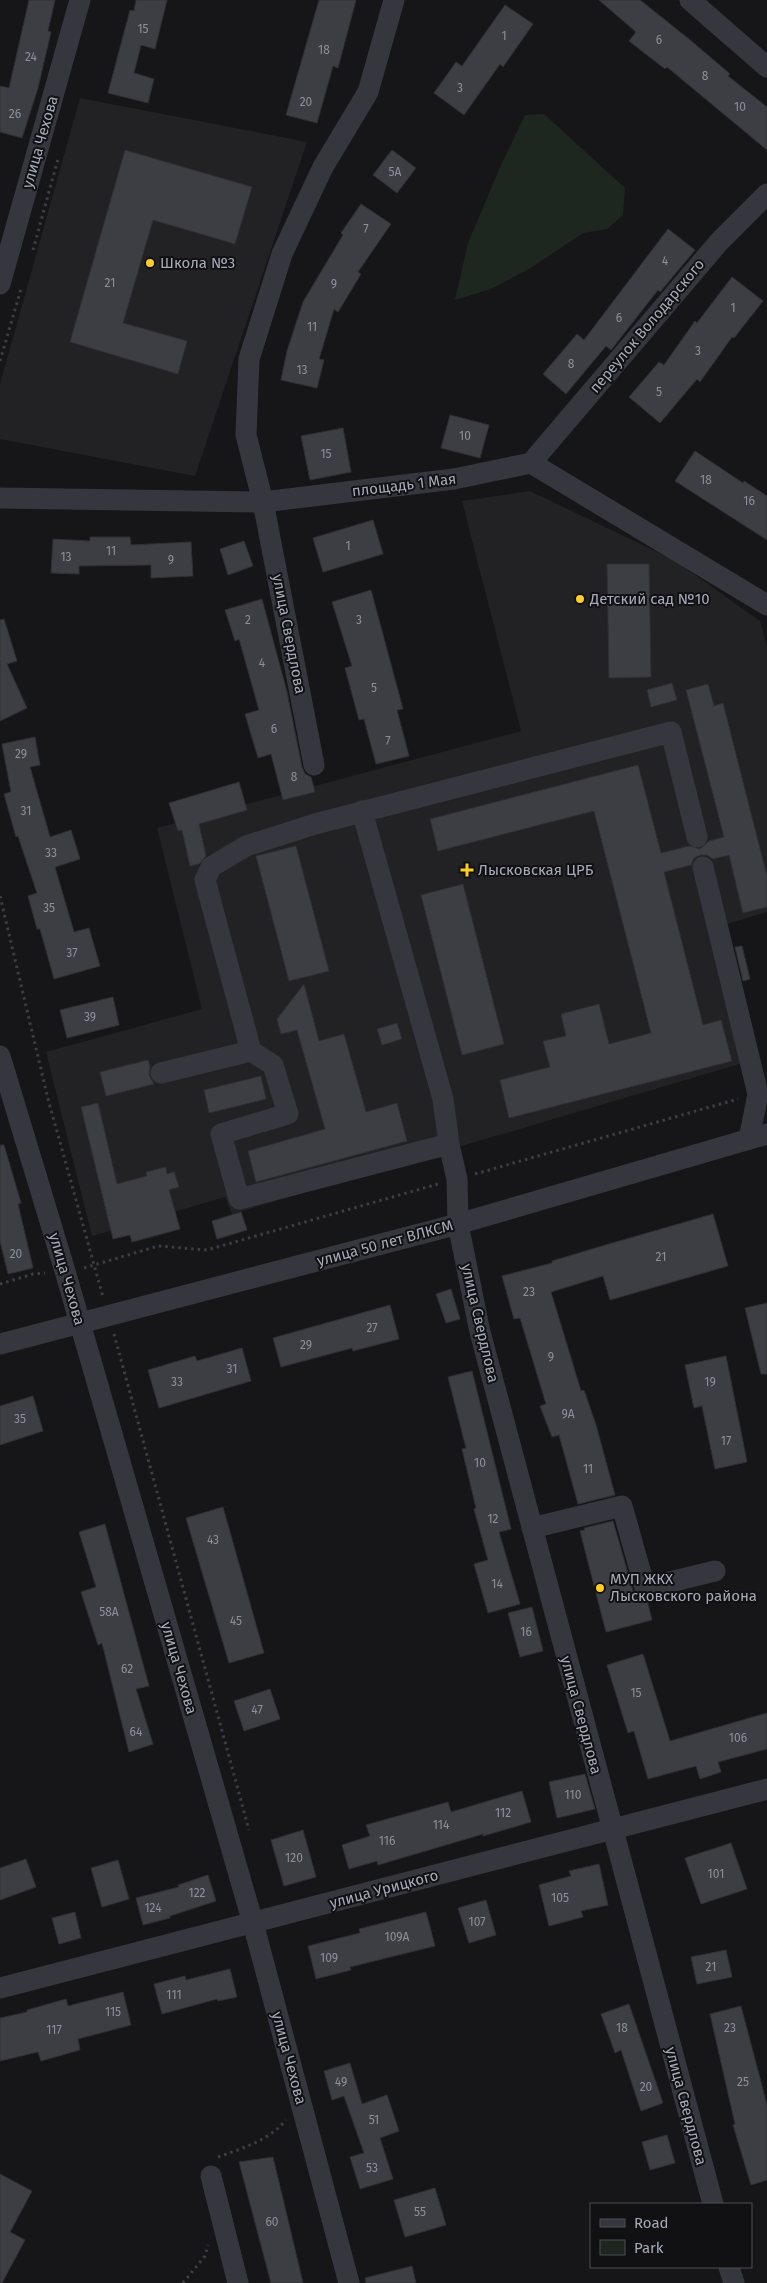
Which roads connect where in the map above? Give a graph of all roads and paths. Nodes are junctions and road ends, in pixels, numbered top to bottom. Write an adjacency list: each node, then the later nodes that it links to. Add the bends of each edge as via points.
1 (80, 0): 6 (street, улица Чехова)
2 (394, 0): 9 (street, улица Свердлова, via 368,92 322,167 282,254 248,359 246,435)
3 (690, 0): 4 (street)
4 (767, 67)
5 (767, 194): 7 (street, переулок Володарского, via 718,242)
6 (0, 284)
7 (531, 463): 9 (street, площадь 1 Мая, via 454,479); 10 (street)
8 (0, 498): 9 (street, площадь 1 Мая)
9 (263, 502): 11 (street, улица Свердлова)
10 (767, 605)
11 (314, 766)
12 (362, 812): 13 (street, via 671,732); 16 (street, via 246,846 211,867 205,880); 21 (street, улица Свердлова, via 443,1100)
13 (697, 837)
14 (703, 867): 19 (street)
15 (0, 896): 24 (path, via 48,1099)
16 (251, 1051): 18 (street); 21 (street, via 274,1065 288,1114 221,1134 239,1199)
17 (0, 1056): 25 (street, улица Чехова)
18 (161, 1073)
19 (758, 1094): 20 (street); 22 (path)
20 (758, 1136): 23 (street, улица 50 лет ВЛКСМ)
21 (449, 1144): 22 (street, улица Свердлова)
22 (457, 1179): 23 (street, улица Свердлова); 24 (path, via 207,1250 158,1246)
23 (458, 1224): 27 (street, улица 50 лет ВЛКСМ); 30 (street, улица Свердлова, via 480,1332)
24 (94, 1265): 25 (path); 27 (path)
25 (65, 1271): 26 (path, via 33,1274); 28 (street, улица Чехова)
26 (0, 1284)
27 (108, 1315): 28 (street, улица 50 лет ВЛКСМ); 34 (path)
28 (80, 1323): 29 (street, улица 50 лет ВЛКСМ); 35 (street, улица Чехова)
29 (0, 1344)
30 (532, 1528): 31 (street, via 622,1506 645,1588); 33 (street, улица Свердлова)
31 (715, 1571)
32 (767, 1789): 33 (street, улица Урицкого)
33 (612, 1829): 35 (street, улица Урицкого); 38 (street, улица Свердлова)
34 (250, 1832)
35 (253, 1923): 36 (street, улица Урицкого); 41 (street, улица Чехова)
36 (0, 1988)
37 (211, 2176): 40 (street)
38 (713, 2203)
39 (730, 2268): 42 (street)
40 (238, 2283)
41 (349, 2283)
42 (734, 2283)

